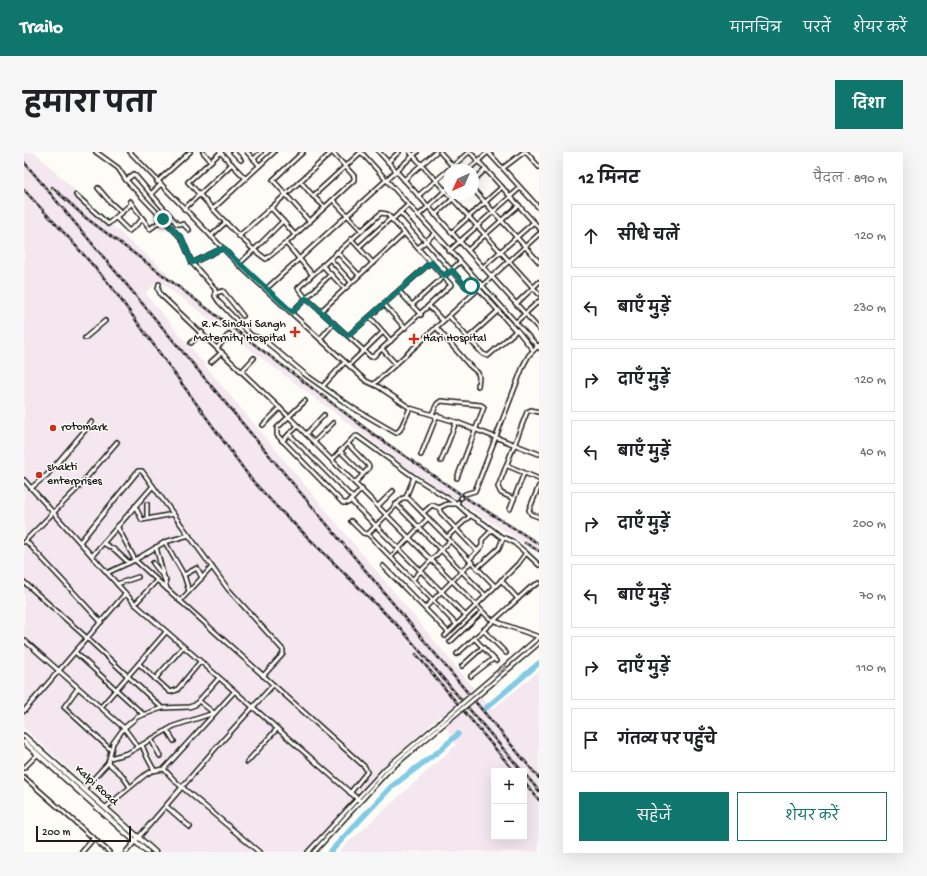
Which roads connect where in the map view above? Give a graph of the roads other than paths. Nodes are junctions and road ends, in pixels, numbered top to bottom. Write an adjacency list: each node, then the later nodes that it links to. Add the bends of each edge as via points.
1 (96, 152): 42 (street, via 118,168)
2 (130, 152): 47 (street)
3 (190, 152): 47 (street)
4 (203, 152): 25 (street)
5 (220, 152): 25 (street); 28 (street)
6 (233, 152): 24 (street)
7 (247, 152): 23 (street)
8 (261, 152): 23 (street)
9 (274, 152): 33 (street)
10 (303, 152): 57 (street, via 274,180)
11 (332, 152): 35 (street); 45 (street)
12 (361, 152): 35 (street); 43 (street)
13 (379, 152): 27 (street)
14 (399, 152): 27 (street)
15 (410, 152): 22 (street)
16 (417, 152): 22 (street)
17 (436, 152): 29 (street)
18 (440, 152): 30 (street)
19 (470, 152): 26 (street); 31 (street)
20 (488, 152): 26 (street); 36 (street)
21 (525, 152): 34 (street); 36 (street)
22 (413, 156): 29 (street); 38 (street)
23 (254, 159): 33 (street)
24 (241, 160)
25 (211, 161): 56 (street, via 188,182)
26 (478, 161): 32 (street); 37 (street)
27 (388, 162): 38 (street)
28 (232, 164): 41 (street); 56 (street)
29 (421, 164): 44 (street); 46 (street)
30 (451, 164)
31 (455, 164)
32 (475, 164)
33 (259, 165): 41 (street)
34 (538, 165)
35 (345, 167): 58 (street); 62 (street, via 354,176 354,180)
36 (503, 168): 51 (street)
37 (486, 169): 40 (street); 49 (street)
38 (396, 171): 43 (street); 44 (street)
39 (443, 175): 46 (street)
40 (479, 175)
41 (245, 178): 73 (street)
42 (126, 180): 53 (street, via 134,174); 83 (street)
43 (386, 180): 66 (street); 77 (street)
44 (404, 180): 59 (street)
45 (300, 181): 57 (street); 58 (street)
46 (436, 181): 52 (street); 59 (street)
47 (157, 182): 48 (street)
48 (160, 185): 53 (street); 72 (street)
49 (502, 187): 61 (street); 65 (street)
50 (98, 188): 76 (street)
51 (520, 188): 61 (street); 71 (street)
52 (443, 189)
53 (152, 193): 92 (street, via 177,224 183,224)
54 (443, 193): 69 (street)
55 (76, 195): 81 (street, via 108,224)
56 (199, 195): 72 (street); 73 (street)
57 (285, 195): 70 (street); 88 (street)
58 (314, 196): 68 (street)
59 (418, 196): 69 (street)
60 (479, 196): 65 (street)
61 (510, 196): 67 (street); 74 (street)
62 (333, 200): 68 (street); 77 (street)
63 (451, 200): 78 (street)
64 (453, 200): 80 (street)
65 (485, 202): 74 (street); 80 (street)
66 (408, 205): 75 (street); 79 (street)
67 (519, 205): 85 (street); 89 (street)
68 (325, 207): 88 (street)
69 (428, 207): 78 (street); 79 (street)
70 (271, 208): 87 (street); 101 (street)
71 (539, 208)
72 (184, 209): 100 (street)
73 (213, 209): 86 (street)
74 (493, 211): 85 (street); 90 (street)
75 (400, 212): 84 (street); 104 (street)
76 (122, 213): 81 (street); 82 (street, via 131,202)
77 (347, 215): 93 (street); 116 (street)
78 (435, 215): 94 (street)
79 (418, 216): 97 (street)
80 (469, 217): 90 (street); 94 (street)
81 (116, 218): 82 (street, via 129,232)
82 (143, 219): 83 (street, via 150,229)
83 (163, 219): 122 (street, via 182,238)
84 (392, 219): 93 (street, via 384,212 381,213); 95 (street); 107 (street)
85 (501, 221): 99 (street); 102 (street)
86 (226, 222): 100 (street); 101 (street)
87 (283, 222): 96 (street); 111 (street)
88 (310, 222): 96 (street)
89 (534, 222): 91 (street); 102 (street)
90 (477, 226): 99 (street); 105 (street)
91 (539, 228)
92 (189, 230)
93 (361, 230): 103 (street)
94 (452, 232): 105 (street)
95 (405, 233): 110 (street); 123 (street)
96 (295, 234): 106 (street)
97 (434, 234): 104 (street); 113 (street)
98 (539, 234): 108 (street)
99 (485, 235): 112 (street); 115 (street)
100 (211, 236): 109 (street)
101 (239, 236): 111 (street)
102 (517, 238): 108 (street); 115 (street)
103 (351, 239): 107 (street); 114 (street)
104 (426, 241): 110 (street); 127 (street)
105 (460, 241): 112 (street); 113 (street)
106 (286, 243): 111 (street, via 266,259); 116 (street)
107 (359, 247): 123 (street)
108 (525, 247): 118 (street); 121 (street)
109 (223, 248): 122 (street); 124 (street)
110 (418, 248): 119 (street)
111 (254, 250): 124 (street)
112 (468, 250): 126 (street)
113 (449, 251): 120 (street)
114 (337, 252): 117 (street); 130 (street)
115 (501, 252): 118 (street); 126 (street)
116 (300, 258): 128 (street); 140 (street)
117 (330, 259): 125 (street); 134 (street)
118 (509, 261): 132 (street); 139 (street)
119 (431, 262): 131 (street); 141 (street)
120 (460, 262): 127 (street); 133 (street)
121 (539, 262)
122 (192, 263): 142 (street, via 214,287)
123 (373, 263): 130 (street)
124 (239, 264): 140 (street)
125 (322, 265): 128 (street); 129 (street)
126 (483, 267): 132 (street)
127 (452, 270): 131 (street); 133 (street, via 468,287)
128 (312, 274): 144 (street, via 298,288)
129 (330, 274): 137 (street); 144 (street)
130 (359, 275): 134 (street)
131 (444, 276): 148 (street); 149 (street, via 450,287)
132 (492, 277): 138 (street); 147 (street)
133 (477, 281): 138 (street)
134 (351, 282): 137 (street)
135 (539, 282): 139 (street)
136 (159, 284): 168 (street, via 161,294)
137 (344, 288): 152 (street)
138 (481, 288): 150 (street); 151 (street); 157 (street)
139 (533, 288): 143 (street); 147 (street)
140 (266, 289): 153 (street)
141 (399, 290): 146 (street); 148 (street)
142 (216, 293): 156 (street, via 223,291); 190 (street, via 216,298 226,311 251,335 264,340)
143 (539, 294)
144 (306, 298): 152 (street); 153 (street)
145 (539, 301): 154 (street)
146 (384, 304): 158 (street); 164 (street)
147 (516, 304): 154 (street)
148 (412, 305): 155 (street)
149 (429, 306): 155 (street); 160 (street)
150 (501, 307): 151 (street); 162 (street)
151 (498, 310): 167 (street); 173 (street)
152 (321, 311): 161 (street)
153 (292, 312): 174 (street)
154 (525, 313): 162 (street); 166 (street)
155 (421, 315): 164 (street)
156 (243, 316)
157 (449, 316): 160 (street); 173 (street)
158 (370, 317): 169 (street); 171 (street)
159 (105, 321): 172 (street)
160 (443, 321): 163 (street)
161 (334, 323): 171 (street); 174 (street)
162 (515, 323): 165 (street)
163 (436, 327): 186 (street); 191 (street, via 478,373)
164 (405, 328): 175 (street)
165 (520, 328): 167 (street); 178 (street)
166 (539, 329)
167 (516, 331): 173 (street, via 488,356); 181 (street)
168 (202, 332): 176 (street); 177 (street)
169 (383, 332): 175 (street); 180 (street)
170 (229, 334): 177 (street)
171 (348, 336): 180 (street)
172 (85, 338)
173 (468, 338)
174 (320, 339): 185 (street)
175 (391, 341): 179 (street)
176 (191, 343)
177 (218, 347): 182 (street)
178 (538, 347): 181 (street)
179 (382, 349): 180 (street, via 373,357); 186 (street)
180 (363, 350): 187 (street)
181 (533, 350): 208 (street, via 524,364)
182 (222, 352): 184 (street); 188 (street)
183 (254, 358): 188 (street)
184 (211, 362)
185 (345, 362): 187 (street); 190 (street)
186 (396, 364): 189 (street)
187 (349, 365): 189 (street, via 366,381)
188 (242, 370): 193 (street)
189 (374, 384): 194 (street)
190 (323, 386): 194 (street, via 353,408 396,433 400,430)
191 (478, 386)
192 (305, 401): 199 (street)
193 (280, 408): 199 (street); 203 (street)
194 (410, 408): 196 (street)
195 (539, 412): 213 (street, via 527,412)
196 (432, 414): 198 (street); 205 (street, via 441,401 481,405 484,409)
197 (324, 415): 207 (street)
198 (437, 415): 201 (street); 216 (street)
199 (288, 416): 204 (street); 209 (street, via 276,430)
200 (92, 422): 229 (street, via 47,475)
201 (456, 422): 205 (street); 218 (street)
202 (333, 423): 211 (street)
203 (263, 425)
204 (298, 426): 206 (street); 207 (street)
205 (476, 430): 208 (street); 223 (street)
206 (289, 434): 209 (street); 234 (street)
207 (306, 434): 211 (street)
208 (495, 437): 213 (street); 232 (street, via 475,491)
209 (282, 441): 234 (street, via 343,503 346,504)
210 (117, 442): 243 (street, via 75,491)
211 (314, 442): 217 (street)
212 (348, 444): 214 (street); 221 (street, via 369,466); 222 (street, via 357,436)
213 (516, 445): 215 (street); 219 (street)
214 (340, 451): 217 (street); 221 (street)
215 (539, 454)
216 (421, 455)
217 (332, 460): 226 (street)
218 (441, 461)
219 (508, 466): 220 (street); 235 (street, via 498,490)
220 (524, 473): 224 (street); 235 (street)
221 (364, 474): 226 (street)
222 (414, 477): 233 (street); 236 (street)
223 (457, 478)
224 (539, 478)
225 (24, 480): 229 (street)
226 (355, 483): 230 (street)
227 (153, 486): 239 (street); 245 (street); 264 (street, via 142,471 138,471)
228 (539, 486): 248 (street, via 529,511)
229 (31, 488): 243 (street)
230 (362, 490): 234 (street); 240 (street)
231 (393, 490): 240 (street)
232 (465, 494)
233 (406, 497): 238 (street); 244 (street)
234 (352, 499): 253 (street)
235 (514, 499): 242 (street)
236 (457, 503): 241 (street); 247 (street)
237 (146, 504): 250 (street)
238 (396, 504): 246 (street); 254 (street)
239 (135, 506): 250 (street, via 140,519); 252 (street)
240 (378, 506): 246 (street)
241 (439, 508): 244 (street, via 432,505); 255 (street, via 441,514)
242 (510, 509)
243 (53, 512): 263 (street); 264 (street)
244 (423, 513): 249 (street)
245 (173, 514): 250 (street); 258 (street)
246 (386, 515): 253 (street); 259 (street)
247 (470, 516): 255 (street); 256 (street)
248 (539, 517)
249 (428, 518): 254 (street); 260 (street)
250 (147, 519)
251 (351, 521): 257 (street, via 363,533)
252 (117, 526): 266 (street); 274 (street)
253 (376, 526): 257 (street); 268 (street)
254 (419, 528): 259 (street); 269 (street)
255 (456, 530): 260 (street); 270 (street)
256 (492, 530): 261 (street); 270 (street, via 482,540 483,545)
257 (368, 534): 273 (street)
258 (189, 535): 265 (street); 281 (street)
259 (410, 537): 268 (street); 275 (street)
260 (447, 537): 262 (street)
261 (503, 538): 271 (street); 282 (street, via 499,548)
262 (450, 541): 269 (street); 276 (street)
263 (25, 542): 312 (street)
264 (80, 542): 272 (street)
265 (165, 542): 267 (street); 286 (street)
266 (103, 543): 272 (street); 277 (street, via 116,550)
267 (156, 547): 274 (street); 291 (street)
268 (399, 549): 273 (street); 283 (street)
269 (441, 550): 275 (street); 284 (street)
270 (477, 551): 276 (street)
271 (526, 553): 279 (street); 292 (street)
272 (92, 556): 285 (street)
273 (391, 557): 289 (street)
274 (135, 560): 277 (street); 290 (street)
275 (431, 560): 283 (street); 293 (street)
276 (470, 561): 282 (street); 284 (street)
277 (129, 563): 285 (street)
278 (153, 563): 291 (street)
279 (539, 565)
280 (383, 566): 308 (street)
281 (212, 567): 288 (street); 334 (street, via 238,601 283,650 283,654)
282 (477, 568): 297 (street)
283 (420, 571): 289 (street); 300 (street)
284 (462, 572): 293 (street); 302 (street)
285 (107, 573): 296 (street)
286 (184, 575): 288 (street, via 196,568); 299 (street)
287 (138, 577): 296 (street)
288 (202, 578): 299 (street)
289 (413, 579): 304 (street)
290 (157, 580): 298 (street); 306 (street)
291 (166, 580): 298 (street)
292 (500, 580): 297 (street); 303 (street)
293 (452, 581): 300 (street); 307 (street)
294 (24, 582): 319 (street)
295 (539, 583): 303 (street)
296 (117, 584): 301 (street)
297 (495, 586): 302 (street)
298 (167, 589): 305 (street)
299 (189, 591): 305 (street)
300 (442, 592): 304 (street); 310 (street)
301 (125, 594): 306 (street); 312 (street)
302 (485, 595): 307 (street)
303 (518, 599): 311 (street)
304 (433, 600): 308 (street); 313 (street)
305 (180, 601): 334 (street)
306 (135, 604): 315 (street)
307 (475, 605): 309 (street); 310 (street)
308 (425, 608): 316 (street)
309 (482, 612): 311 (street); 322 (street)
310 (465, 615): 313 (street)
311 (494, 621): 314 (street); 318 (street)
312 (101, 622): 319 (street)
313 (456, 624): 316 (street)
314 (483, 630): 320 (street); 327 (street)
315 (166, 632): 324 (street); 330 (street)
316 (448, 632): 317 (street)
317 (445, 636)
318 (539, 637): 372 (street, one-way to 318, bridge, via 391,764)
319 (87, 638): 326 (street); 333 (street)
320 (474, 638): 325 (street); 328 (street)
321 (24, 640): 332 (street)
322 (450, 642)
323 (539, 643): 372 (street, bridge, via 396,763)
324 (183, 647): 329 (street); 337 (street)
325 (483, 647): 331 (street); 335 (street, via 494,660)
326 (75, 652): 332 (street); 340 (street)
327 (506, 653)
328 (457, 654)
329 (200, 662): 336 (street); 337 (street, via 174,691 167,690)
330 (139, 664): 333 (street); 337 (street)
331 (462, 666)
332 (58, 671): 339 (street); 346 (street)
333 (128, 676): 340 (street); 344 (street)
334 (263, 676): 338 (street)
335 (471, 676)
336 (219, 678): 341 (street); 342 (street)
337 (155, 679)
338 (273, 685): 345 (street); 371 (street, via 367,769)
339 (78, 688): 343 (street); 358 (street, via 64,707)
340 (116, 689): 343 (street); 348 (street)
341 (234, 692): 345 (street); 347 (street)
342 (199, 701): 344 (street, via 189,707); 347 (street)
343 (101, 707): 349 (street)
344 (162, 708): 348 (street)
345 (252, 708): 350 (street); 369 (street)
346 (24, 711)
347 (214, 713): 351 (street); 365 (street)
348 (144, 714): 349 (street)
349 (124, 728): 357 (street); 358 (street)
350 (277, 729): 362 (street); 371 (street)
351 (167, 730): 353 (street); 354 (street)
352 (24, 736): 370 (main road, Kalpi Road)
353 (151, 739): 356 (street); 360 (street)
354 (174, 741)
355 (24, 742): 359 (main road, Kalpi Road)
356 (142, 745): 357 (street); 366 (street, via 146,758)
357 (138, 747): 361 (street)
358 (110, 749): 361 (street)
359 (38, 754): 364 (street); 378 (main road, Kalpi Road)
360 (160, 756)
361 (110, 758): 363 (street)
362 (247, 762)
363 (108, 763): 368 (street, via 122,775); 370 (street)
364 (24, 768)
365 (164, 769): 366 (street); 369 (street)
366 (154, 770): 368 (street)
367 (24, 777): 377 (street)
368 (130, 787): 374 (street)
369 (182, 787): 373 (street); 384 (street)
370 (84, 790): 374 (main road, Kalpi Road)
371 (350, 793): 372 (street)
372 (358, 800): 385 (street); 386 (street)
373 (166, 806): 375 (street); 376 (street)
374 (106, 808): 376 (main road, Kalpi Road)
375 (190, 827)
376 (138, 837): 378 (street); 383 (main road, Kalpi Road)
377 (94, 838): 379 (street); 380 (street)
378 (135, 841): 381 (street); 382 (main road, Kalpi Road)
379 (82, 852)
380 (109, 852)
381 (126, 852)
382 (147, 852)
383 (155, 852)
384 (259, 852)
385 (308, 852)
386 (314, 852)

